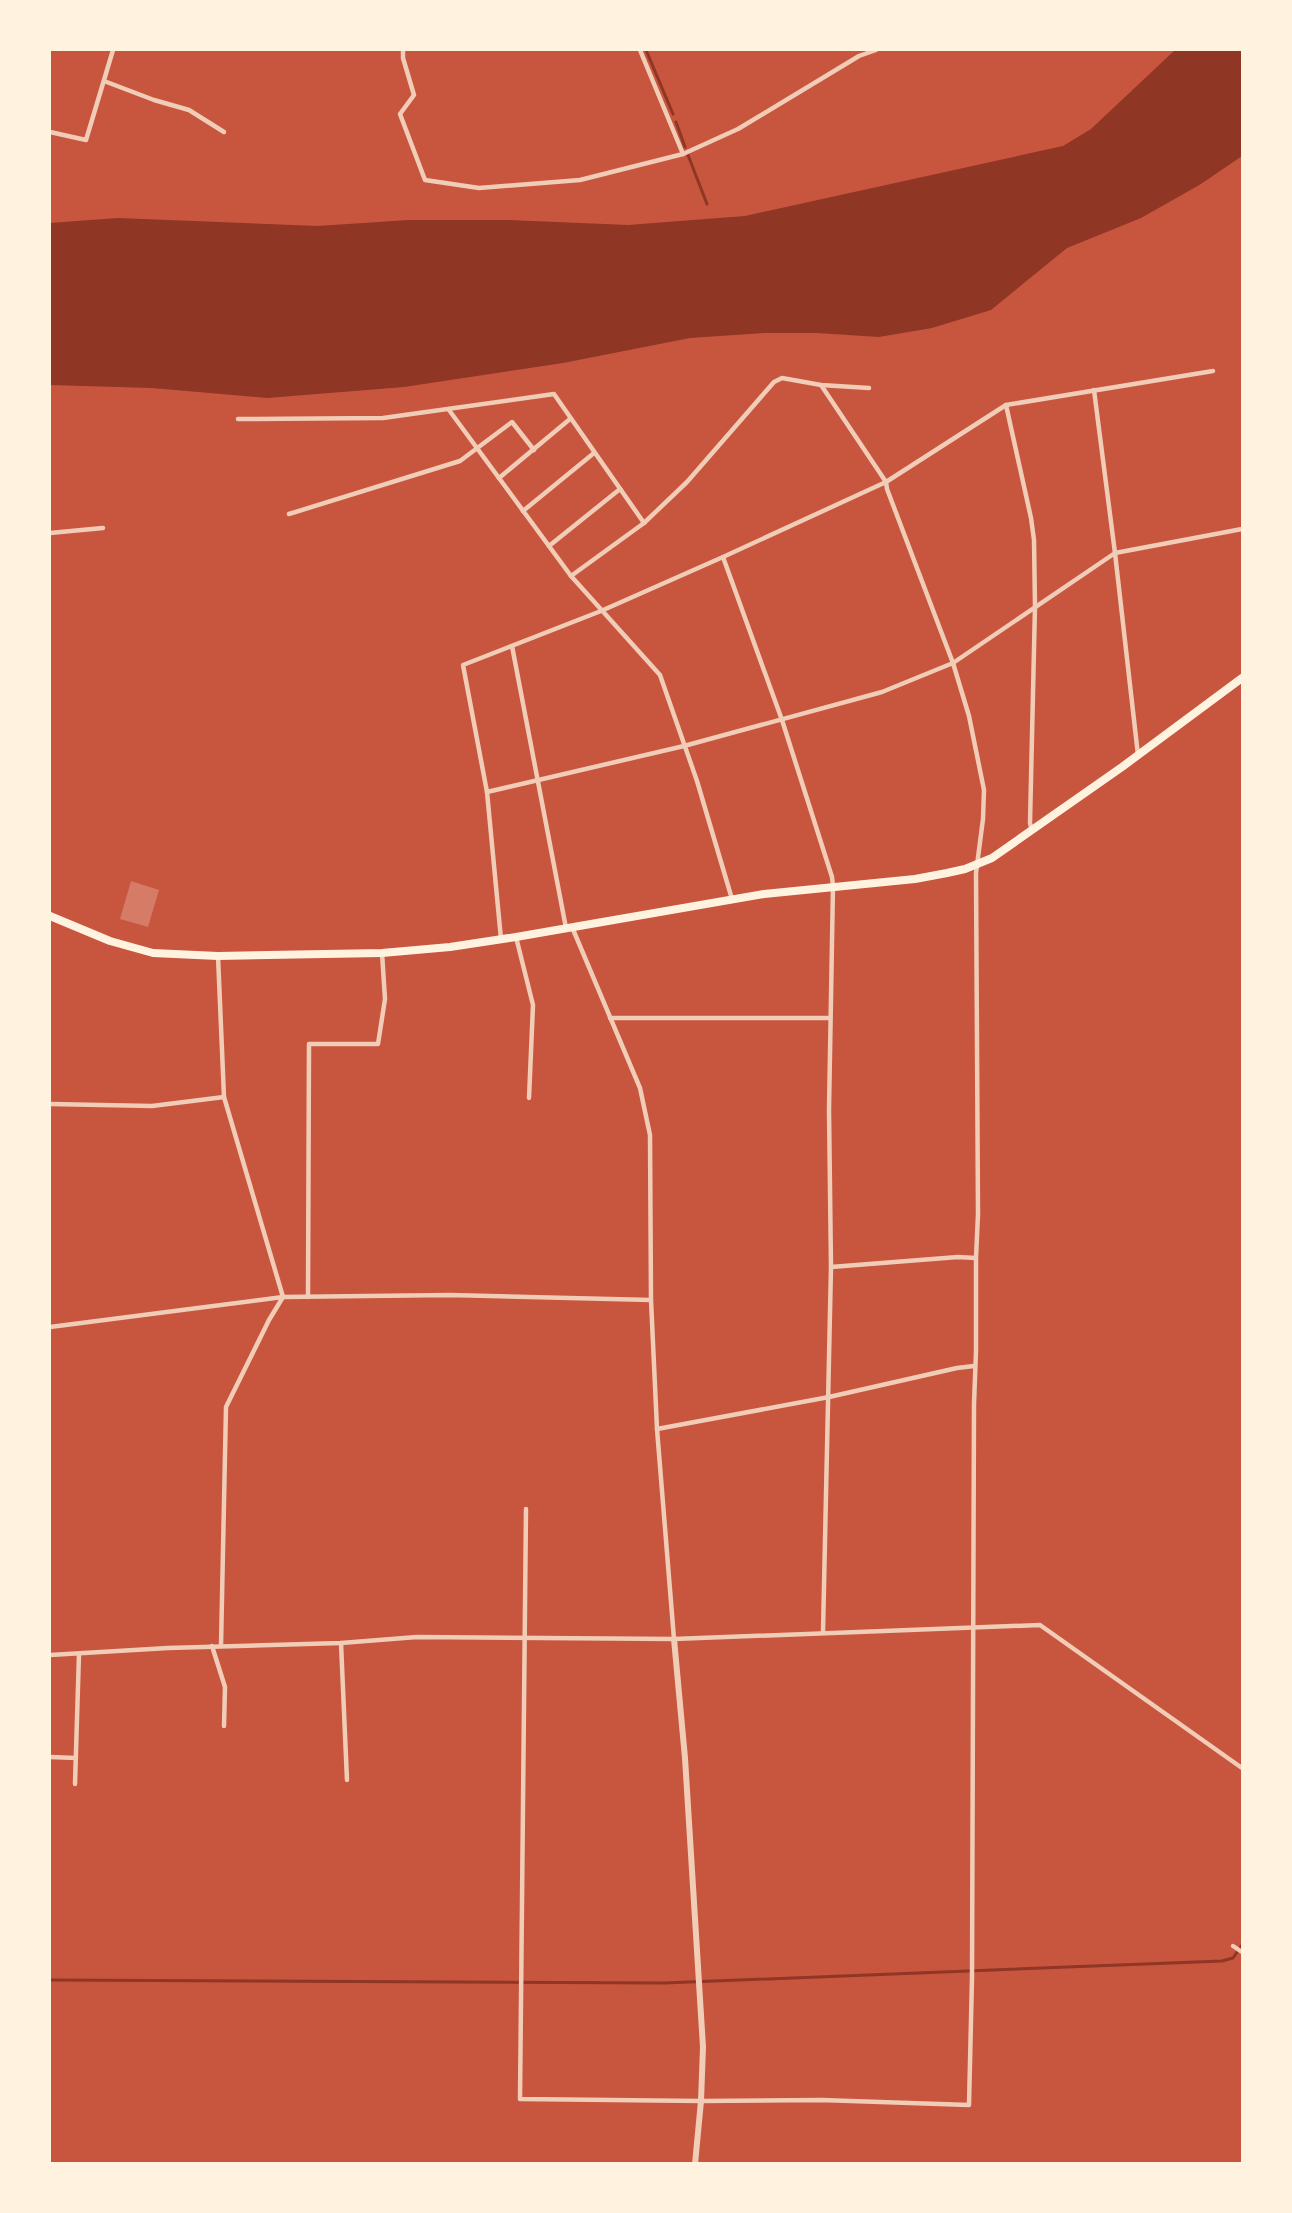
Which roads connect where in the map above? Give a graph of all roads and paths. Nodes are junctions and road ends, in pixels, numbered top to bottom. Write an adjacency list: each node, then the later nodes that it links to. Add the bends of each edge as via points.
1 (113, 50): 5 (street)
2 (403, 50): 8 (street, via 414,95 400,114 425,180 479,188 580,180)
3 (640, 50): 8 (street)
4 (876, 50): 8 (street, via 859,56 738,129)
5 (104, 81): 6 (street, via 86,140); 7 (street, via 189,110)
6 (50, 132)
7 (224, 132)
8 (682, 154)
9 (1213, 371): 12 (street)
10 (821, 385): 11 (street); 21 (street); 25 (street, via 782,378 774,382 687,482)
11 (869, 388)
12 (1094, 390): 13 (street); 30 (street)
13 (1006, 405): 21 (street); 33 (street, via 1031,518)
14 (449, 410): 15 (street, via 383,418); 16 (street, via 554,394); 17 (street)
15 (238, 419)
16 (570, 419): 18 (street); 19 (street)
17 (478, 449): 18 (street, via 512,422); 20 (street); 24 (street, via 460,461)
18 (534, 450): 20 (street)
19 (594, 453): 22 (street); 23 (street)
20 (499, 478): 23 (street)
21 (886, 482): 31 (street); 36 (street)
22 (620, 489): 25 (street); 29 (street)
23 (523, 511): 29 (street)
24 (289, 514)
25 (644, 523): 32 (street)
26 (103, 528): 28 (street)
27 (1242, 529): 30 (street)
28 (50, 533)
29 (549, 546): 32 (street)
30 (1115, 553): 33 (street); 40 (street)
31 (723, 557): 34 (street); 38 (street)
32 (571, 576): 34 (street)
33 (1035, 606): 36 (street); 43 (street)
34 (601, 610): 35 (street); 39 (street, via 660,675)
35 (512, 646): 41 (street); 42 (street, via 463,665)
36 (953, 663): 38 (street, via 882,692); 44 (street, via 984,790)
37 (1242, 678): 40 (main road)
38 (782, 720): 39 (street); 45 (street)
39 (684, 746): 41 (street); 46 (street)
40 (1138, 755): 43 (main road)
41 (538, 780): 42 (street); 48 (street)
42 (487, 792): 50 (street)
43 (1032, 831): 44 (main road)
44 (978, 865): 45 (main road, via 915,879); 58 (street)
45 (833, 886): 46 (main road); 54 (street)
46 (732, 899): 48 (main road)
47 (50, 916): 52 (main road, via 128,948)
48 (569, 927): 49 (main road); 53 (street)
49 (516, 937): 50 (main road); 56 (street, via 533,1005)
50 (501, 939): 51 (main road)
51 (382, 953): 52 (main road); 61 (street, via 385,999 378,1044 309,1044)
52 (218, 956): 55 (street)
53 (610, 1018): 54 (street); 62 (street, via 640,1088 650,1135)
54 (830, 1018): 59 (street)
55 (224, 1096): 57 (street, via 152,1106); 60 (street)
56 (529, 1098)
57 (50, 1104)
58 (975, 1258): 59 (street); 64 (street)
59 (831, 1267): 65 (street)
60 (283, 1297): 61 (street); 63 (street); 74 (street, via 226,1407)
61 (308, 1297): 62 (street, via 450,1295)
62 (651, 1300): 66 (street)
63 (50, 1327)
64 (974, 1366): 65 (street); 68 (street)
65 (829, 1397): 66 (street); 69 (street)
66 (657, 1429): 71 (street)
67 (526, 1509): 70 (street)
68 (973, 1628): 69 (street); 80 (street, via 1040,1624); 85 (street, via 969,2105)
69 (824, 1632): 71 (street)
70 (526, 1638): 71 (street); 72 (street, via 417,1637); 85 (street, via 520,2099)
71 (674, 1639): 85 (street, via 700,1988)
72 (341, 1643): 74 (street); 81 (street)
73 (212, 1646): 74 (street); 75 (street); 77 (street, via 225,1687)
74 (221, 1646)
75 (79, 1654): 76 (street); 79 (street)
76 (50, 1655)
77 (224, 1726)
78 (50, 1757): 79 (street)
79 (76, 1758): 82 (street)
80 (1242, 1768)
81 (347, 1780)
82 (75, 1784)
83 (1233, 1946): 84 (street)
84 (1242, 1952)
85 (701, 2101): 86 (street)
86 (695, 2163)

